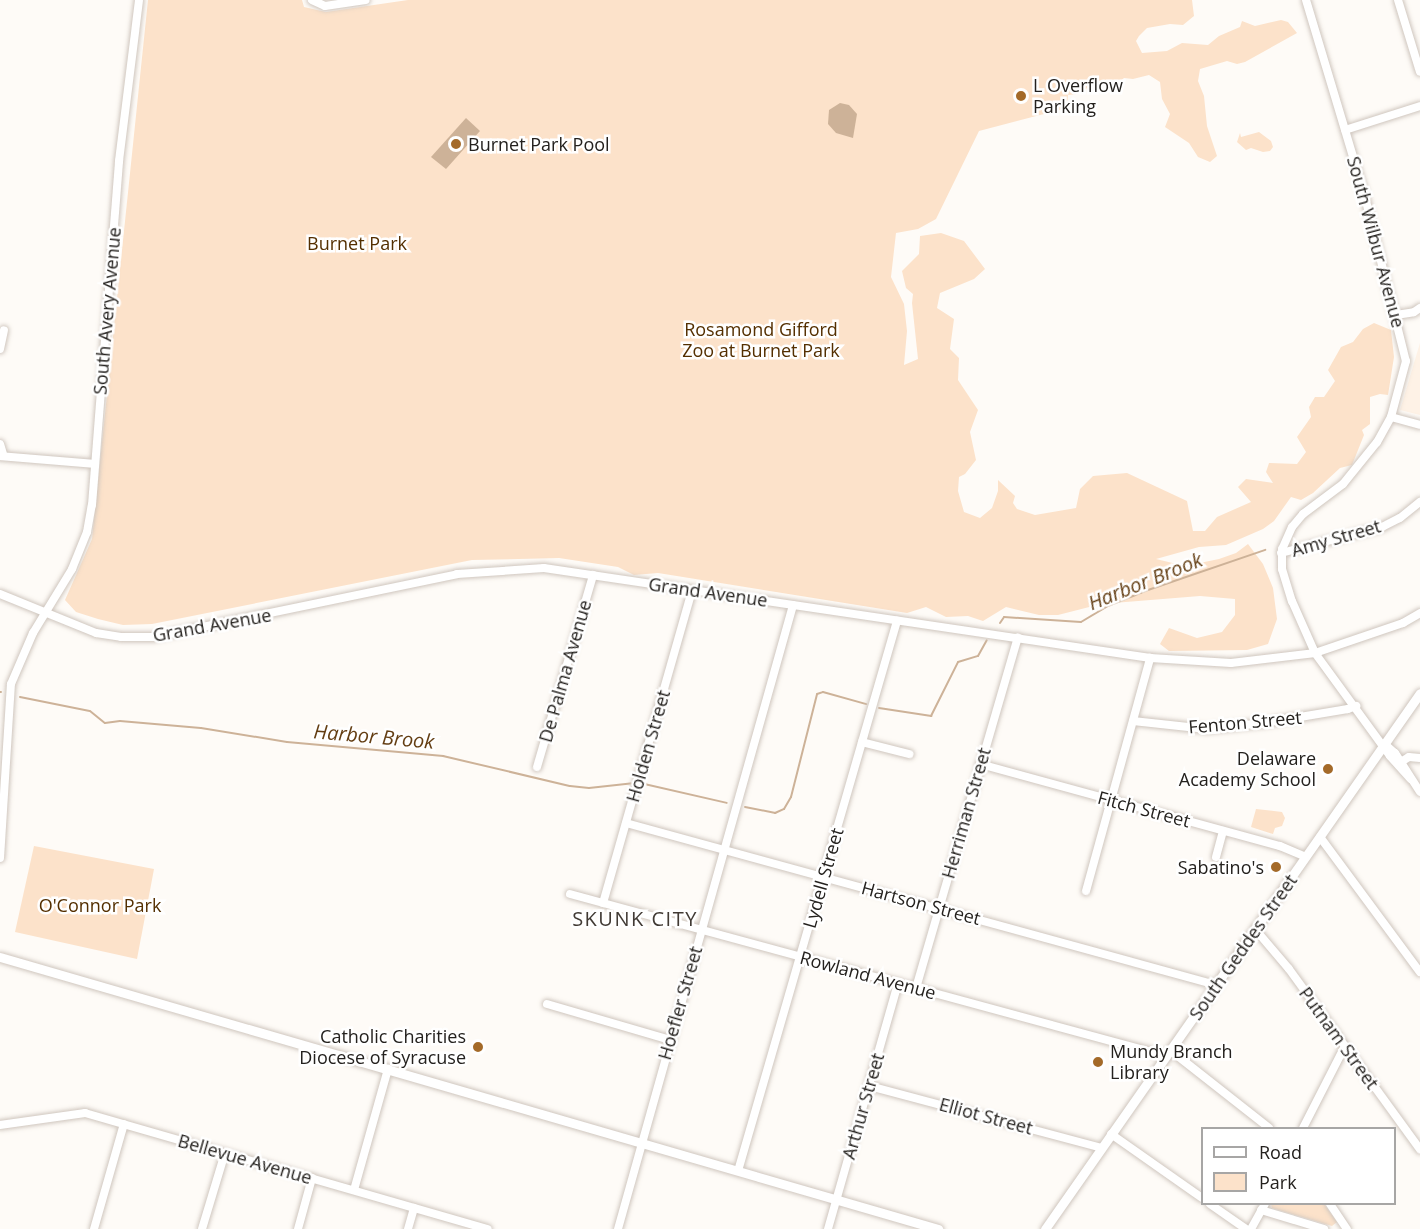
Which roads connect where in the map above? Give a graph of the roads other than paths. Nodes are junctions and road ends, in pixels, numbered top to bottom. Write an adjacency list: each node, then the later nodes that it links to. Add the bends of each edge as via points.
1 (139, 0): 17 (street, South Avery Avenue, via 118,161)
2 (312, 0): 3 (street, via 325,6)
3 (366, 0)
4 (1306, 0): 8 (street, South Wilbur Avenue)
5 (1398, 0): 6 (street)
6 (1420, 72)
7 (1420, 106): 8 (street)
8 (1345, 130): 10 (street, South Wilbur Avenue)
9 (1420, 308): 10 (street)
10 (1396, 315): 13 (street, South Wilbur Avenue, via 1406,361)
11 (4, 330): 12 (street)
12 (0, 349)
13 (1391, 417): 14 (street); 19 (street, South Wilbur Avenue, via 1356,470 1292,527)
14 (1420, 425)
15 (0, 444): 16 (street)
16 (2, 455): 17 (street)
17 (95, 464): 24 (street, South Avery Avenue, via 87,532)
18 (1420, 502): 19 (street, Amy Street, via 1382,526)
19 (1281, 553): 28 (street, via 1292,601)
20 (593, 575): 21 (street, Grand Avenue); 24 (street, Grand Avenue, via 544,568 457,574 154,637 121,638 96,633); 39 (street, De Palma Avenue)
21 (692, 590): 23 (street, Grand Avenue); 43 (street, Holden Street)
22 (0, 594): 24 (street, Grand Avenue)
23 (793, 605): 26 (street, Grand Avenue); 46 (street, Hoefler Street)
24 (47, 613): 49 (street, South Avery Avenue, via 11,684)
25 (1420, 613): 28 (street, Grand Avenue, via 1402,623)
26 (897, 621): 27 (street, Grand Avenue); 33 (street, Lydell Street)
27 (1018, 638): 29 (street, Grand Avenue); 38 (street, Herriman Street)
28 (1315, 652): 29 (street, Grand Avenue, via 1230,663); 31 (street)
29 (1150, 658): 32 (street)
30 (1420, 693): 34 (main road, South Geddes Street)
31 (1356, 706): 32 (street, Fenton Street, via 1207,729); 34 (street)
32 (1133, 722): 42 (street)
33 (862, 742): 35 (street); 50 (street, Lydell Street)
34 (1384, 744): 37 (street); 40 (street); 45 (main road, South Geddes Street)
35 (909, 754)
36 (1420, 758): 37 (street, via 1409,757)
37 (1401, 762): 40 (street)
38 (980, 764): 42 (street, Fitch Street); 54 (street, Herriman Street)
39 (537, 767)
40 (1411, 780): 41 (street)
41 (1420, 792)
42 (1112, 800): 44 (street, Fitch Street); 51 (street)
43 (626, 823): 46 (street, Hartson Street); 53 (street, Holden Street)
44 (1223, 831): 47 (street); 48 (street, Fitch Street)
45 (1320, 837): 48 (main road, South Geddes Street); 59 (street)
46 (724, 850): 50 (street, Hartson Street); 56 (street, Hoefler Street)
47 (1216, 857)
48 (1306, 857): 55 (main road, South Geddes Street)
49 (0, 858)
50 (823, 877): 54 (street, Hartson Street); 58 (street, Lydell Street)
51 (1086, 891)
52 (570, 894): 53 (street, Rowland Avenue)
53 (603, 903): 56 (street, Rowland Avenue)
54 (938, 908): 61 (street, Hartson Street); 62 (street, Herriman Street)
55 (1255, 929): 61 (main road, South Geddes Street); 65 (street, Putnam Street)
56 (701, 930): 58 (street, Rowland Avenue); 64 (street, Hoefler Street)
57 (0, 957): 67 (main road)
58 (800, 957): 60 (street, Rowland Avenue); 78 (street, Lydell Street)
59 (1420, 972)
60 (898, 984): 62 (street, Rowland Avenue); 68 (street, Arthur Street)
61 (1216, 985): 66 (main road, South Geddes Street)
62 (916, 988): 66 (street, Rowland Avenue)
63 (547, 1004): 64 (street)
64 (670, 1040): 74 (street, Hoefler Street)
65 (1345, 1046): 72 (street); 76 (street, Putnam Street)
66 (1168, 1053): 71 (street, Rowland Avenue); 73 (main road, South Geddes Street)
67 (388, 1069): 74 (main road); 80 (street)
68 (869, 1086): 75 (street, Elliot Street); 82 (street, Arthur Street)
69 (124, 1124): 70 (street, Bellevue Avenue, via 74,1113); 77 (street, Bellevue Avenue); 87 (street)
70 (0, 1125)
71 (1268, 1127)
72 (1303, 1127)
73 (1111, 1134): 75 (main road, South Geddes Street); 81 (street)
74 (641, 1143): 78 (main road); 92 (street, Hoefler Street)
75 (1102, 1148): 95 (main road, South Geddes Street)
76 (1420, 1149)
77 (225, 1153): 79 (street, Bellevue Avenue); 88 (street)
78 (738, 1171): 82 (main road)
79 (312, 1178): 80 (street, Bellevue Avenue); 89 (street)
80 (354, 1190): 86 (street, Bellevue Avenue)
81 (1201, 1197)
82 (836, 1200): 93 (street, Arthur Street); 94 (main road)
83 (1213, 1205): 96 (street)
84 (1331, 1205): 99 (street)
85 (1263, 1207): 97 (street); 98 (street)
86 (414, 1208): 90 (street); 91 (street, Bellevue Avenue)
87 (94, 1229)
88 (202, 1229)
89 (298, 1229)
90 (408, 1229)
91 (488, 1229)
92 (618, 1229)
93 (828, 1229)
94 (938, 1229)
95 (1045, 1229)
96 (1246, 1229)
97 (1251, 1229)
98 (1324, 1229)
99 (1347, 1229)

